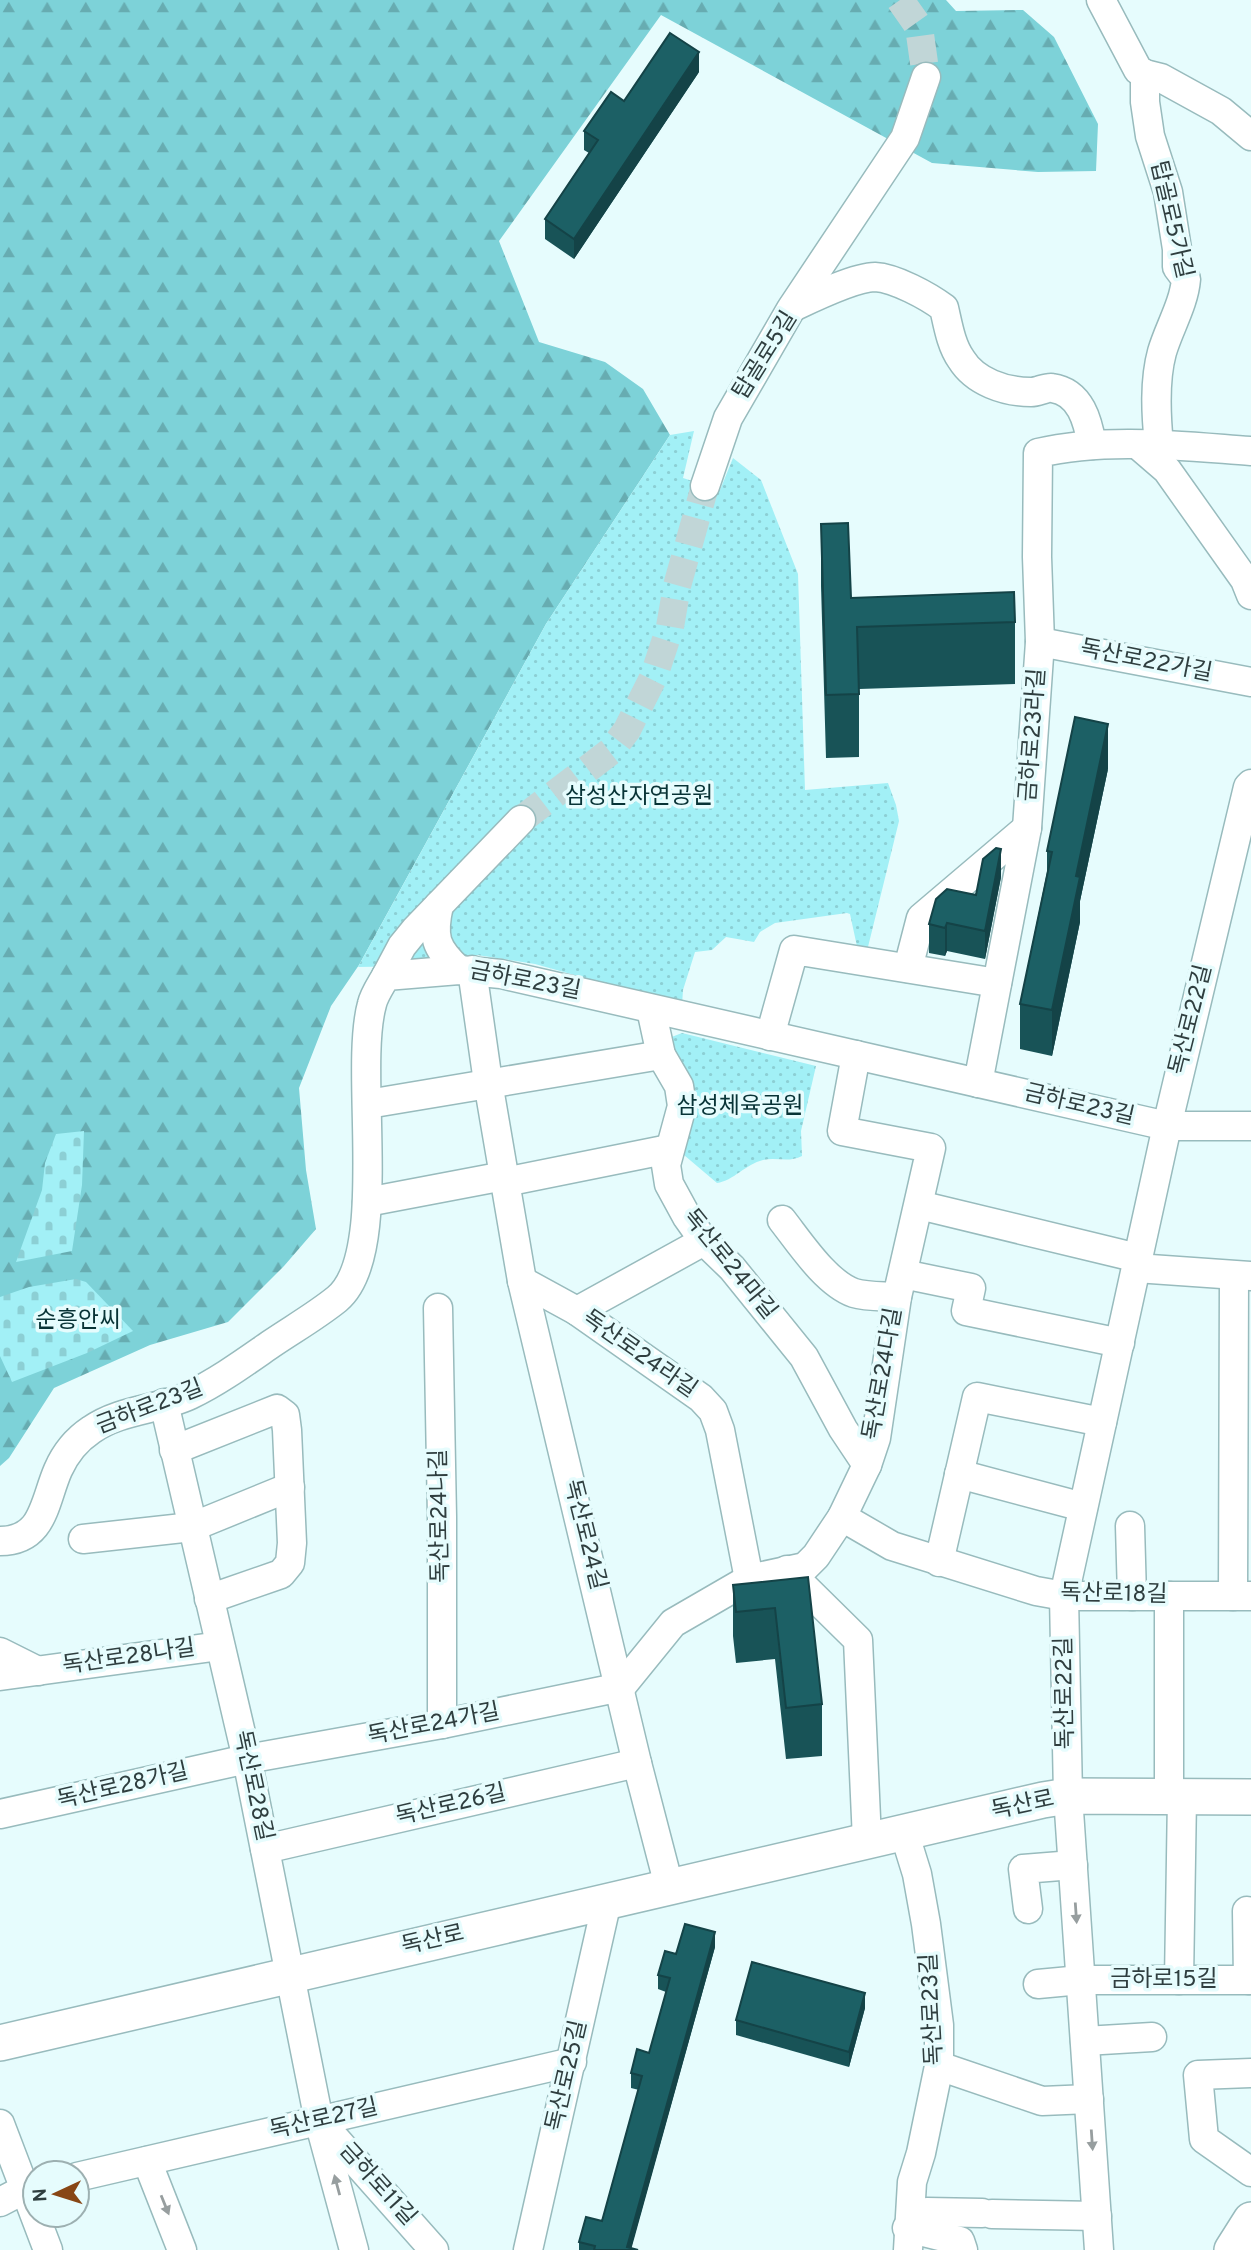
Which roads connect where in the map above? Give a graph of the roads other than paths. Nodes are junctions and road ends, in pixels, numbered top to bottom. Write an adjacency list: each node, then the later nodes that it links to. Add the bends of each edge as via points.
1 (1107, 2): 2 (street, via 1138,70)
2 (1144, 74): 4 (street, via 1161,78 1221,111); 6 (street, 탑골로5가길, via 1150,136 1168,192 1177,267 1186,279 1161,355)
3 (926, 77): 5 (street, via 905,138)
4 (1251, 136)
5 (790, 309): 7 (street, 탑골로5길, via 823,292 873,277 914,291 944,308 960,359 977,377 1018,391 1052,388 1069,395 1082,408); 9 (street, 탑골로5길, via 728,418)
6 (1149, 445): 7 (street); 8 (street); 10 (street)
7 (1092, 446): 11 (street, via 1038,453)
8 (1251, 451)
9 (705, 486)
10 (1251, 595)
11 (1040, 642): 12 (street, 독산로22가길); 15 (street, 금하로23라길)
12 (1251, 682)
13 (1251, 784): 28 (street, 독산로22길)
14 (521, 820): 16 (street)
15 (1027, 828): 17 (street, 금하로23라길, via 921,918); 20 (street, 금하로23라길)
16 (439, 905): 18 (street, via 437,942 442,953); 19 (street, via 401,946)
17 (908, 968): 20 (street); 22 (street, via 794,950)
18 (466, 970): 19 (street, 금하로23길); 21 (street, 금하로23길); 25 (street, 독산로24길)
19 (386, 976): 27 (street, 금하로23길, via 372,1002 366,1038)
20 (997, 983): 26 (street, 금하로23라길)
21 (651, 1009): 22 (street, 금하로23길); 23 (street, 독산로24마길)
22 (770, 1036): 24 (street, 금하로23길)
23 (661, 1055): 25 (street); 30 (street, 독산로24마길, via 679,1086 682,1106)
24 (856, 1055): 26 (street, 금하로23길); 33 (street, 독산로24다길, via 842,1131 931,1148)
25 (488, 1082): 27 (street); 31 (street, 독산로24길)
26 (978, 1083): 28 (street, 금하로23길)
27 (368, 1104): 32 (street, 금하로23길)
28 (1167, 1126): 29 (street, 금하로23길); 36 (street, 독산로22길)
29 (1251, 1126)
30 (669, 1149): 31 (street); 35 (street, 독산로24마길, via 669,1184)
31 (505, 1179): 32 (street); 38 (street, 독산로24길)
32 (367, 1202): 44 (street, 금하로23길, via 354,1275 338,1298 215,1382)
33 (919, 1205): 36 (street); 39 (street, 독산로24다길)
34 (782, 1220): 39 (street, via 838,1285 855,1294)
35 (704, 1241): 41 (street); 48 (street, 독산로24마길, via 732,1268 804,1357)
36 (1137, 1263): 37 (street); 42 (street, 독산로22길)
37 (1243, 1276): 43 (street)
38 (522, 1281): 41 (street, 독산로24라길); 70 (street, 독산로24길)
39 (900, 1286): 42 (street, via 971,1287 966,1311); 48 (street, 독산로24다길, via 876,1438)
40 (438, 1308): 71 (street, 독산로24나길)
41 (577, 1311): 60 (street, 독산로24라길, via 713,1410)
42 (1119, 1342): 45 (street, 독산로22길)
43 (1242, 1358): 46 (street)
44 (164, 1403): 47 (street, 독산로28길); 57 (street, 금하로23길, via 121,1415 76,1441 59,1468 38,1523 26,1535)
45 (1102, 1422): 49 (street, via 977,1396); 51 (street, 독산로22길)
46 (1242, 1441): 53 (street)
47 (174, 1450): 50 (street, via 277,1409 285,1415); 55 (street, 독산로28길)
48 (867, 1465): 52 (street, 독산로24다길)
49 (959, 1474): 51 (street); 58 (street)
50 (290, 1487): 55 (street); 65 (street, via 290,1563 281,1574)
51 (1083, 1507): 61 (street, 독산로22길)
52 (842, 1517): 58 (street, 독산로18길, via 892,1546); 59 (street, 독산로24다길, via 805,1567)
53 (1242, 1518): 64 (street)
54 (1130, 1526): 62 (street)
55 (192, 1527): 56 (street); 65 (street, 독산로28길)
56 (83, 1539)
57 (0, 1541)
58 (939, 1562): 61 (street, 독산로18길)
59 (787, 1570): 60 (street, 독산로24다길); 79 (street, via 858,1640)
60 (749, 1578): 70 (street, 독산로24다길, via 673,1623)
61 (1064, 1596): 62 (street, 독산로18길); 74 (street, 독산로22길)
62 (1132, 1596): 63 (street, 독산로18길)
63 (1169, 1596): 64 (street, 독산로18길); 75 (street)
64 (1242, 1596)
65 (209, 1599): 66 (street, 독산로28길)
66 (220, 1646): 68 (street, 독산로28나길); 72 (street, 독산로28길)
67 (0, 1652): 68 (street, 독산로28나길)
68 (38, 1671): 69 (street, 독산로28나길)
69 (0, 1676)
70 (621, 1687): 71 (street, 독산로24가길); 73 (street, 독산로24길)
71 (442, 1724): 72 (street, 독산로24가길)
72 (247, 1759): 77 (street, 독산로28가길); 80 (street, 독산로28길)
73 (638, 1763): 80 (street, 독산로26길); 82 (street, 독산로24길)
74 (1068, 1796): 75 (main road, 독산로); 78 (main road, 독산로); 81 (street, 독산로22길)
75 (1176, 1797): 76 (main road, 독산로); 88 (street)
76 (1251, 1797)
77 (0, 1814)
78 (904, 1832): 79 (main road, 독산로); 95 (street, 독산로23길, via 926,1924 939,2025)
79 (867, 1840): 82 (main road, 독산로)
80 (265, 1849): 86 (street, 독산로28길)
81 (1073, 1865): 84 (street, via 1023,1869); 87 (street, 독산로22길, one-way to 87)
82 (669, 1886): 83 (main road, 독산로)
83 (607, 1901): 86 (main road, 독산로); 94 (street, 독산로25길)
84 (1028, 1909)
85 (1247, 1911): 89 (street, 금하로15길)
86 (291, 1974): 93 (main road, 독산로); 98 (street, 독산로28길)
87 (1081, 1980): 88 (street, 금하로15길); 90 (street, 금하로15길); 92 (street, 독산로22길)
88 (1179, 1980): 89 (street, 금하로15길)
89 (1250, 1980)
90 (1038, 1984)
91 (1152, 2036): 92 (street)
92 (1085, 2041): 97 (street, 독산로22길)
93 (0, 2043)
94 (572, 2062): 98 (street, 독산로27길); 114 (street, 독산로25길)
95 (939, 2066): 97 (street, via 1042,2101); 109 (street, 독산로23길, via 912,2182)
96 (1251, 2073): 102 (street, via 1198,2075 1204,2139)
97 (1089, 2099): 106 (street, 독산로22길, one-way to 106)
98 (319, 2121): 100 (street, 독산로27길); 112 (street, 독산로28길, one-way to 98); 113 (street, 금하로11길)
99 (0, 2124): 101 (street)
100 (147, 2161): 103 (street, 독산로27길); 111 (street, one-way to 111)
101 (21, 2169)
102 (1251, 2172)
103 (91, 2174)
104 (21, 2192): 105 (street)
105 (0, 2202)
106 (1097, 2216): 109 (street, via 987,2213); 116 (street, 독산로22길)
107 (1251, 2220): 117 (main road)
108 (42, 2229): 110 (street)
109 (914, 2230): 115 (street, via 960,2241)
110 (48, 2250)
111 (183, 2250)
112 (354, 2250)
113 (434, 2250)
114 (528, 2250)
115 (963, 2250)
116 (1099, 2250)
117 (1232, 2250)

